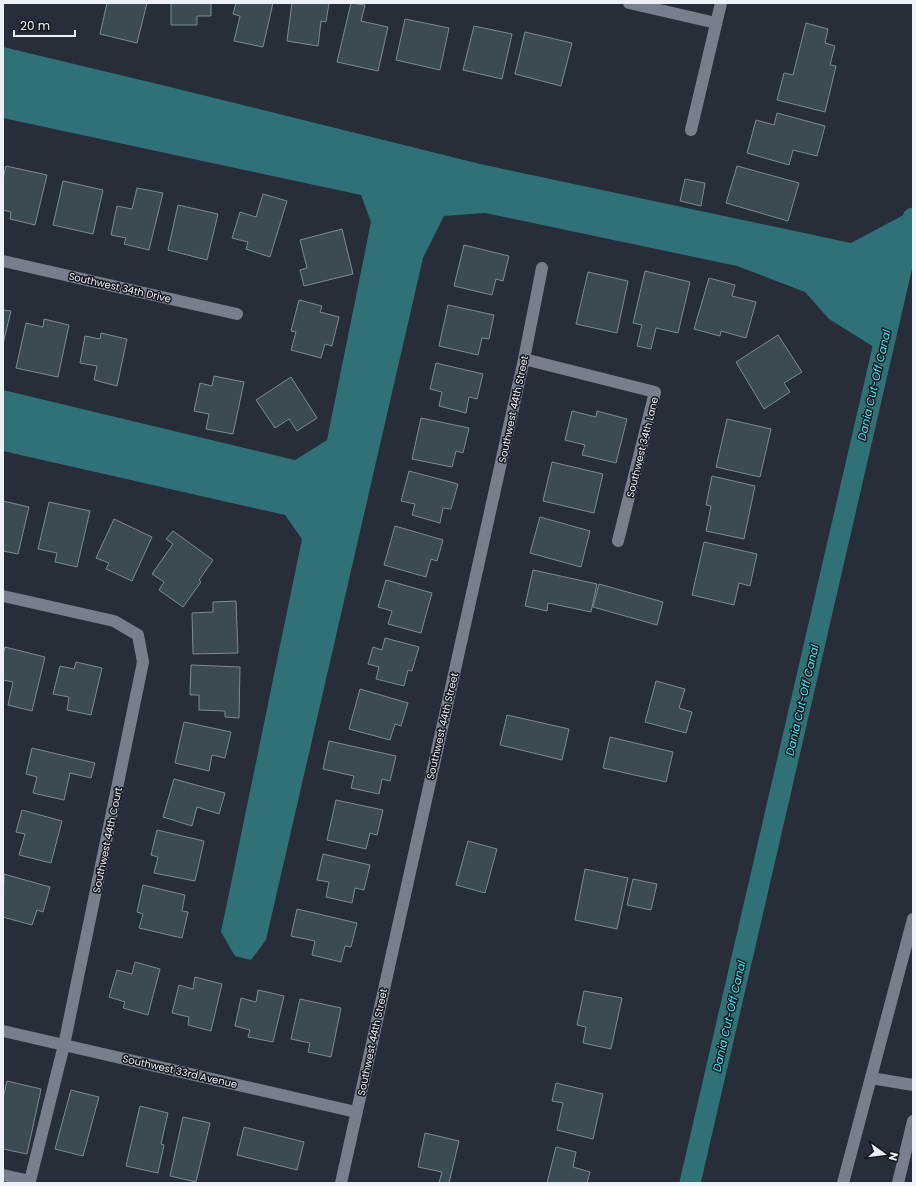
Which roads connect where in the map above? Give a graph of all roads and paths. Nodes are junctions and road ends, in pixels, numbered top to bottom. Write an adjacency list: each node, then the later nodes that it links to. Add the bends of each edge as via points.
1 (629, 3): 3 (street)
2 (721, 3): 3 (street)
3 (716, 23): 4 (street)
4 (691, 130)
5 (3, 261): 7 (street, Southwest 34th Drive)
6 (542, 268): 8 (street, Southwest 44th Street)
7 (237, 314)
8 (524, 359): 9 (street, Southwest 34th Lane, via 655,392); 16 (street, Southwest 44th Street)
9 (618, 540)
10 (3, 596): 13 (street, Southwest 44th Court, via 114,621 138,635 143,662)
11 (913, 919): 14 (street)
12 (3, 1031): 13 (street, Southwest 33rd Avenue)
13 (64, 1045): 16 (street, Southwest 33rd Avenue); 18 (street, Southwest 44th Court, via 30,1181)
14 (870, 1078): 15 (street); 20 (street)
15 (913, 1085)
16 (356, 1112): 19 (street, Southwest 44th Street)
17 (913, 1121): 21 (street)
18 (3, 1175)
19 (340, 1183)
20 (843, 1183)
21 (898, 1183)

